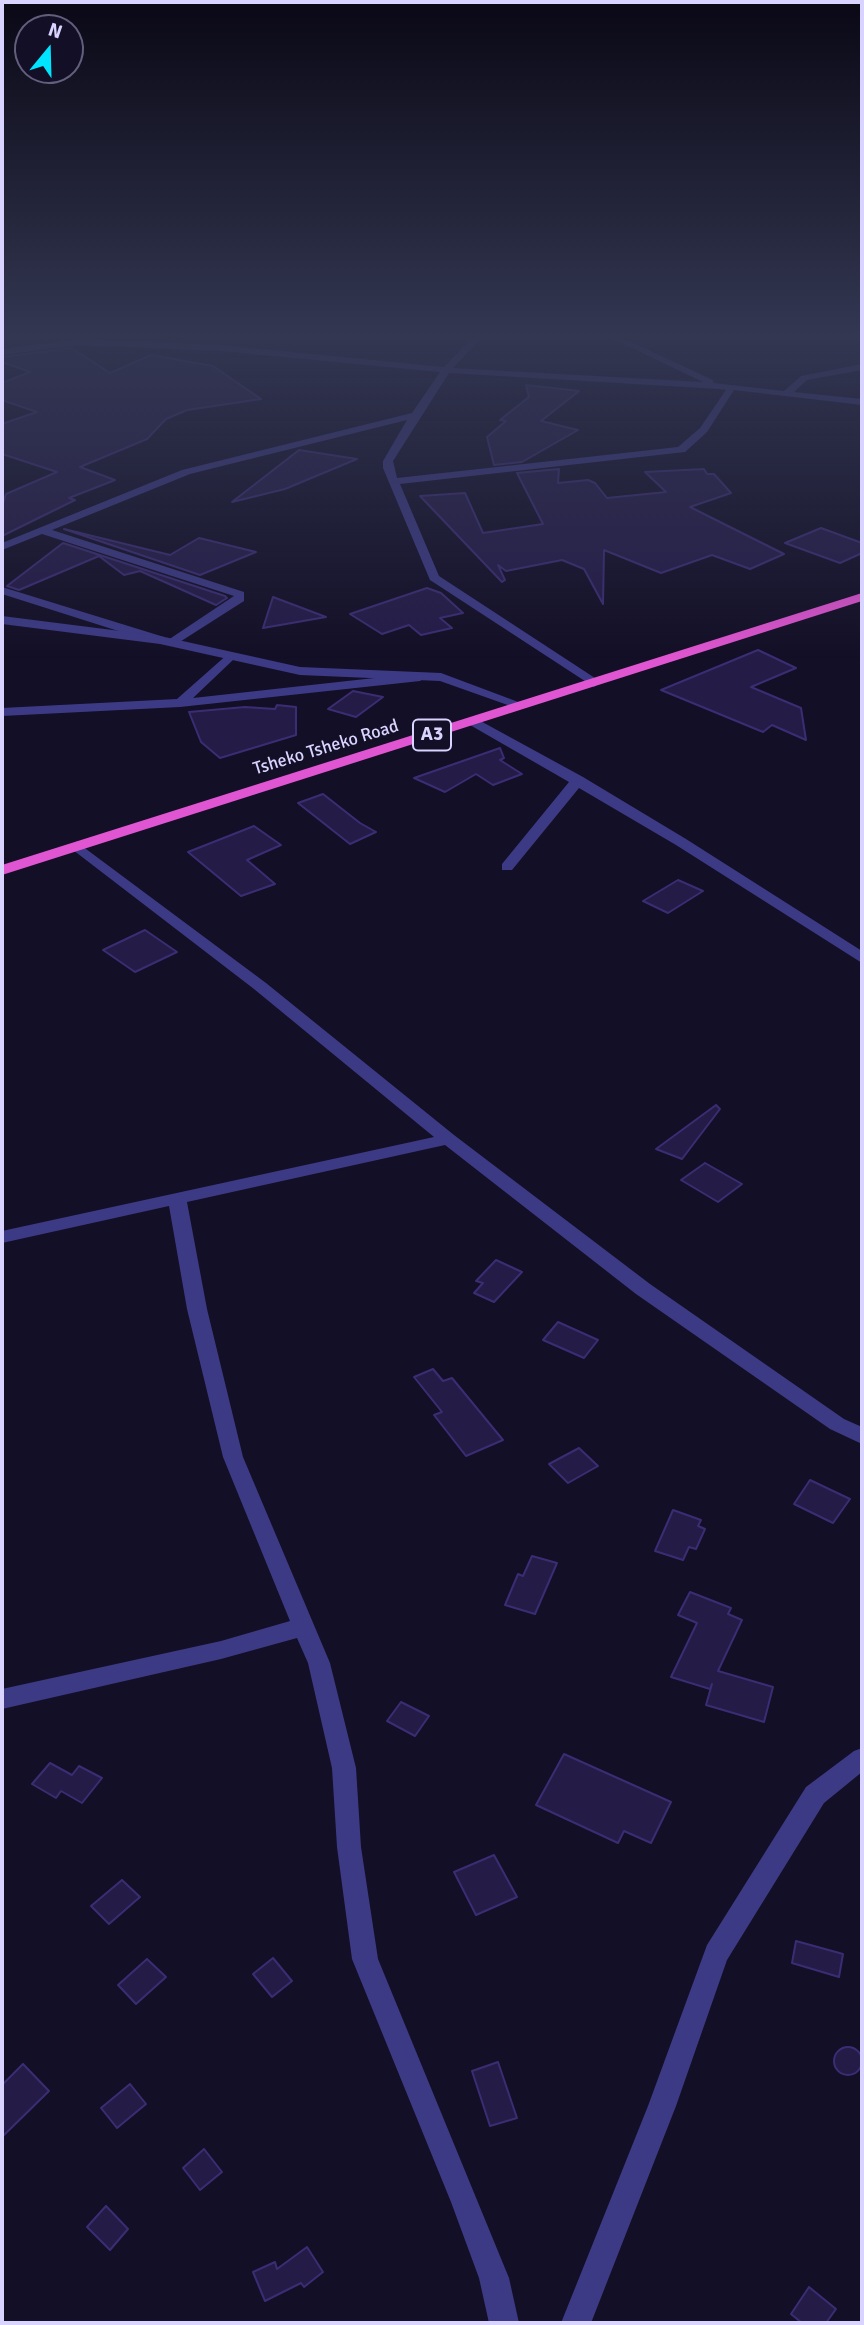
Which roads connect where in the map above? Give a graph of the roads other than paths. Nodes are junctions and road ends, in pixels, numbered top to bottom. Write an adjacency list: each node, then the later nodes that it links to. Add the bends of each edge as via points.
1 (300, 444): 5 (street, via 186,472)
2 (398, 444): 4 (street, via 388,460)
3 (688, 444): 4 (street, via 681,450)
4 (394, 481): 13 (street, via 434,578)
5 (43, 531): 6 (street); 10 (street, via 240,594 240,599)
6 (2, 547)
7 (2, 590): 10 (street)
8 (862, 597): 13 (highway, Tsheko Tsheko Road / A3)
9 (2, 621): 10 (street)
10 (165, 641): 11 (street)
11 (229, 657): 12 (street, via 300,671); 14 (street)
12 (430, 676): 14 (street); 15 (street, via 453,679)
13 (594, 683): 15 (highway, Tsheko Tsheko Road / A3)
14 (180, 704): 16 (street)
15 (523, 706): 17 (highway, Tsheko Tsheko Road / A3)
16 (2, 712)
17 (475, 722): 18 (street); 19 (highway, Tsheko Tsheko Road / A3)
18 (578, 780): 20 (street); 22 (street)
19 (78, 847): 21 (highway, Tsheko Tsheko Road / A3); 23 (street, via 260,986)
20 (507, 867)
21 (2, 870)
22 (862, 958)
23 (448, 1139): 24 (street); 26 (street, via 643,1289 837,1424)
24 (177, 1199): 25 (street); 27 (street, via 197,1309 233,1457)
25 (2, 1237)
26 (862, 1436)
27 (304, 1626): 28 (street, via 221,1650); 30 (street, via 319,1663 344,1768 349,1847 365,1959 470,2214 494,2278)
28 (2, 1699)
29 (862, 1758): 31 (street, via 815,1795 716,1954)
30 (504, 2323)
31 (576, 2323)

